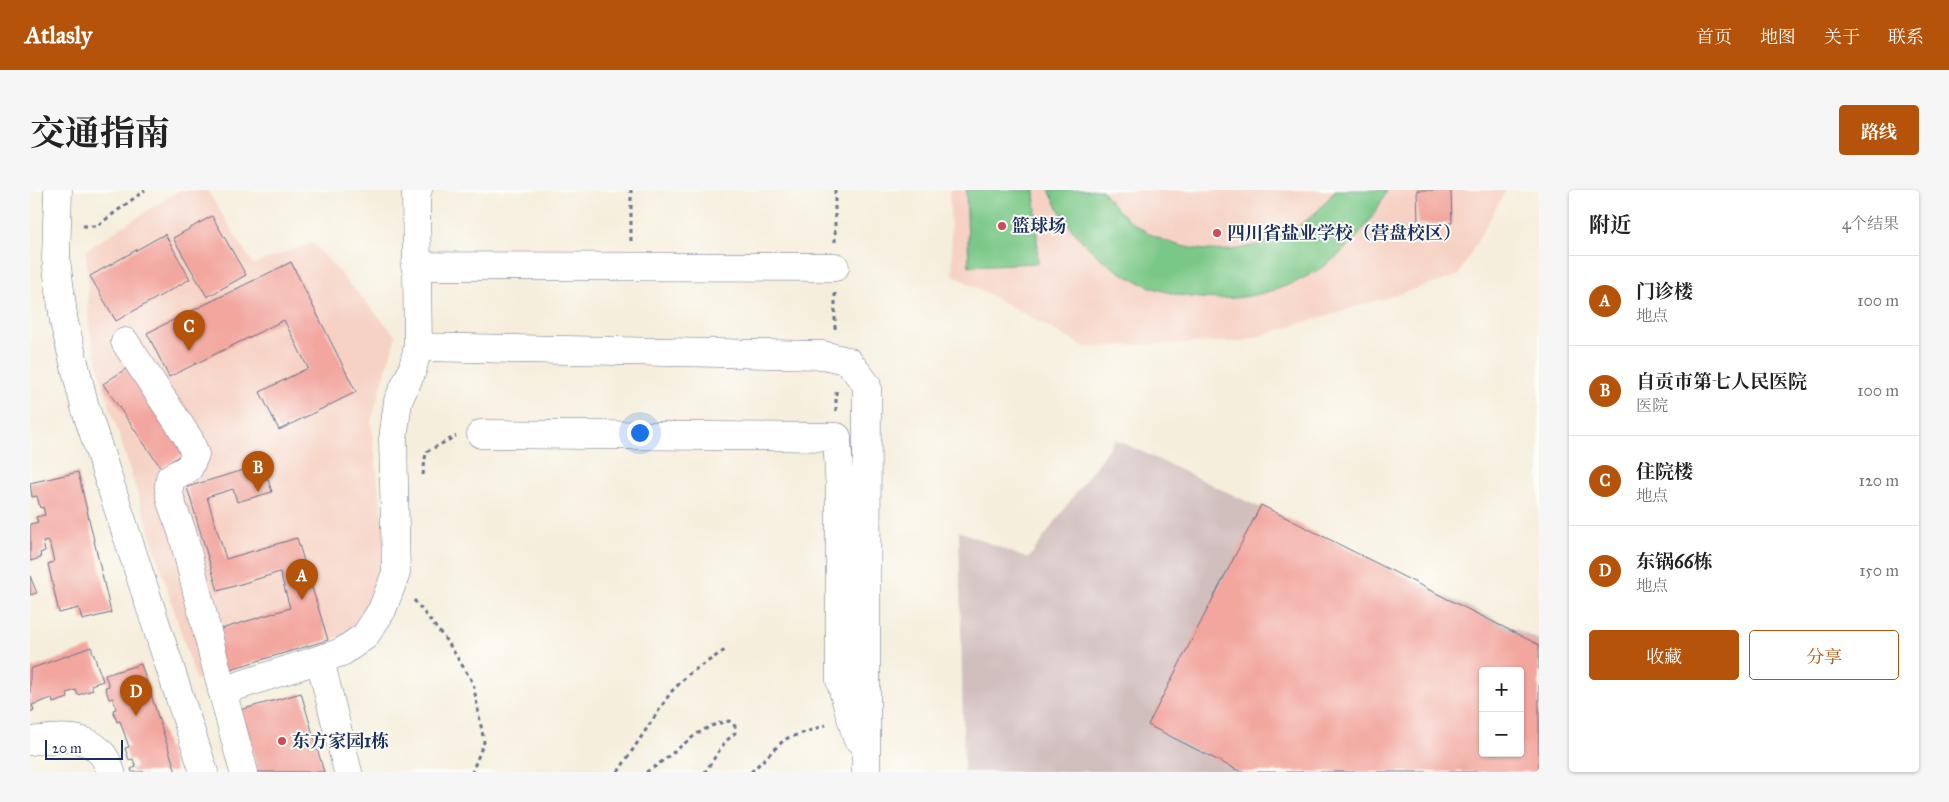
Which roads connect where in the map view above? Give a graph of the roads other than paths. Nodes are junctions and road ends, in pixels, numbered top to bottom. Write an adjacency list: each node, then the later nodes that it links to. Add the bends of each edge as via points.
1 (58, 190): 13 (street, via 56,259 64,322 85,407)
2 (418, 190): 3 (street)
3 (415, 266): 4 (street); 6 (street)
4 (835, 267)
5 (125, 342): 9 (street, via 189,439 195,454 188,468 170,478 167,491 182,532)
6 (418, 348): 8 (street, via 412,371 398,401 393,439 396,573 382,610 365,636 342,652); 11 (street, via 823,354 848,361 867,385)
7 (481, 434): 11 (street, via 837,438 840,680)
8 (320, 660): 9 (street); 15 (street)
9 (222, 691): 14 (street)
10 (30, 741): 12 (street, via 82,740 97,749)
11 (866, 769)
12 (111, 772)
13 (204, 772)
14 (244, 772)
15 (348, 772)

